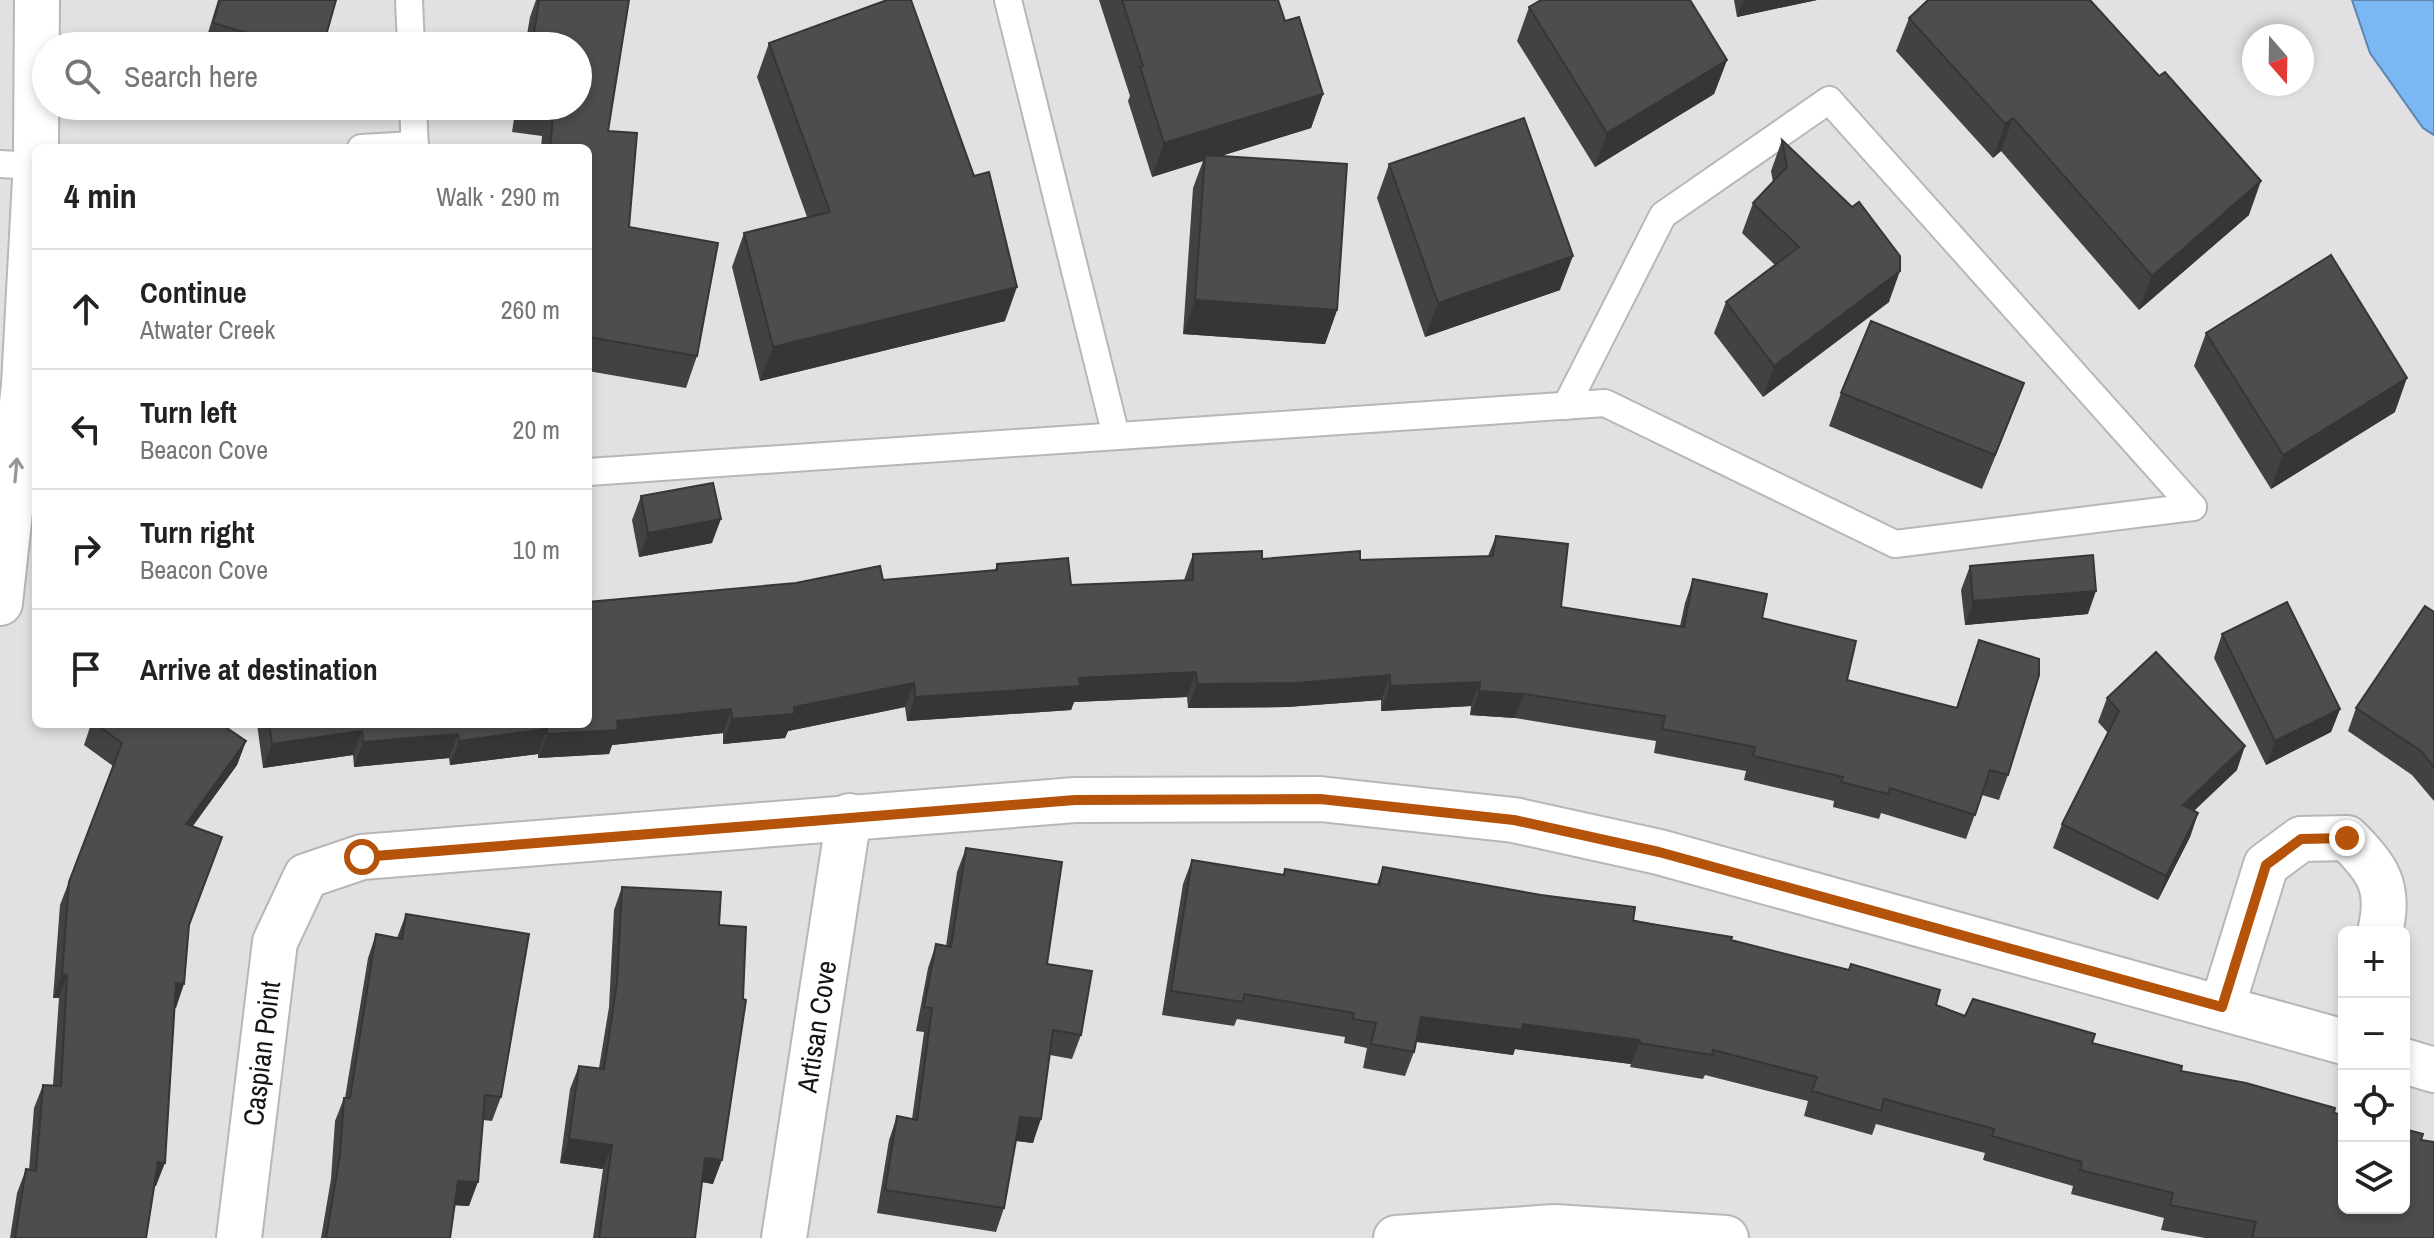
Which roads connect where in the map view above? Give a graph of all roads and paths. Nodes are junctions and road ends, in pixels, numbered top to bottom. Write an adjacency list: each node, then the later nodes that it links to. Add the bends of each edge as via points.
1 (37, 0): 4 (street)
2 (409, 0): 5 (lane)
3 (1008, 0): 14 (lane)
4 (37, 32)
5 (410, 32)
6 (36, 120): 8 (street)
7 (414, 120): 9 (lane)
8 (36, 144)
9 (415, 144)
10 (0, 164): 11 (lane)
11 (32, 164)
12 (32, 238): 16 (street, one-way to 12, via 24,385)
13 (1566, 406): 13 (lane, via 1663,215 1829,100 2193,507 1895,544 1605,403); 14 (lane)
14 (1116, 436): 15 (lane)
15 (592, 472)
16 (0, 603)
17 (849, 816): 19 (street, via 1075,800 1320,799 1514,820 1659,852); 23 (street, Caspian Point, via 362,857 306,876 275,942); 24 (street, Artisan Cove)
18 (2382, 926): 19 (street, via 2387,905 2375,866 2347,838 2301,839 2266,865)
19 (2222, 1007): 20 (street)
20 (2338, 1040)
21 (2410, 1063): 22 (street)
22 (2434, 1070)
23 (239, 1238)
24 (784, 1238)
25 (1396, 1238): 26 (street, via 1555,1227)
26 (1726, 1238)

